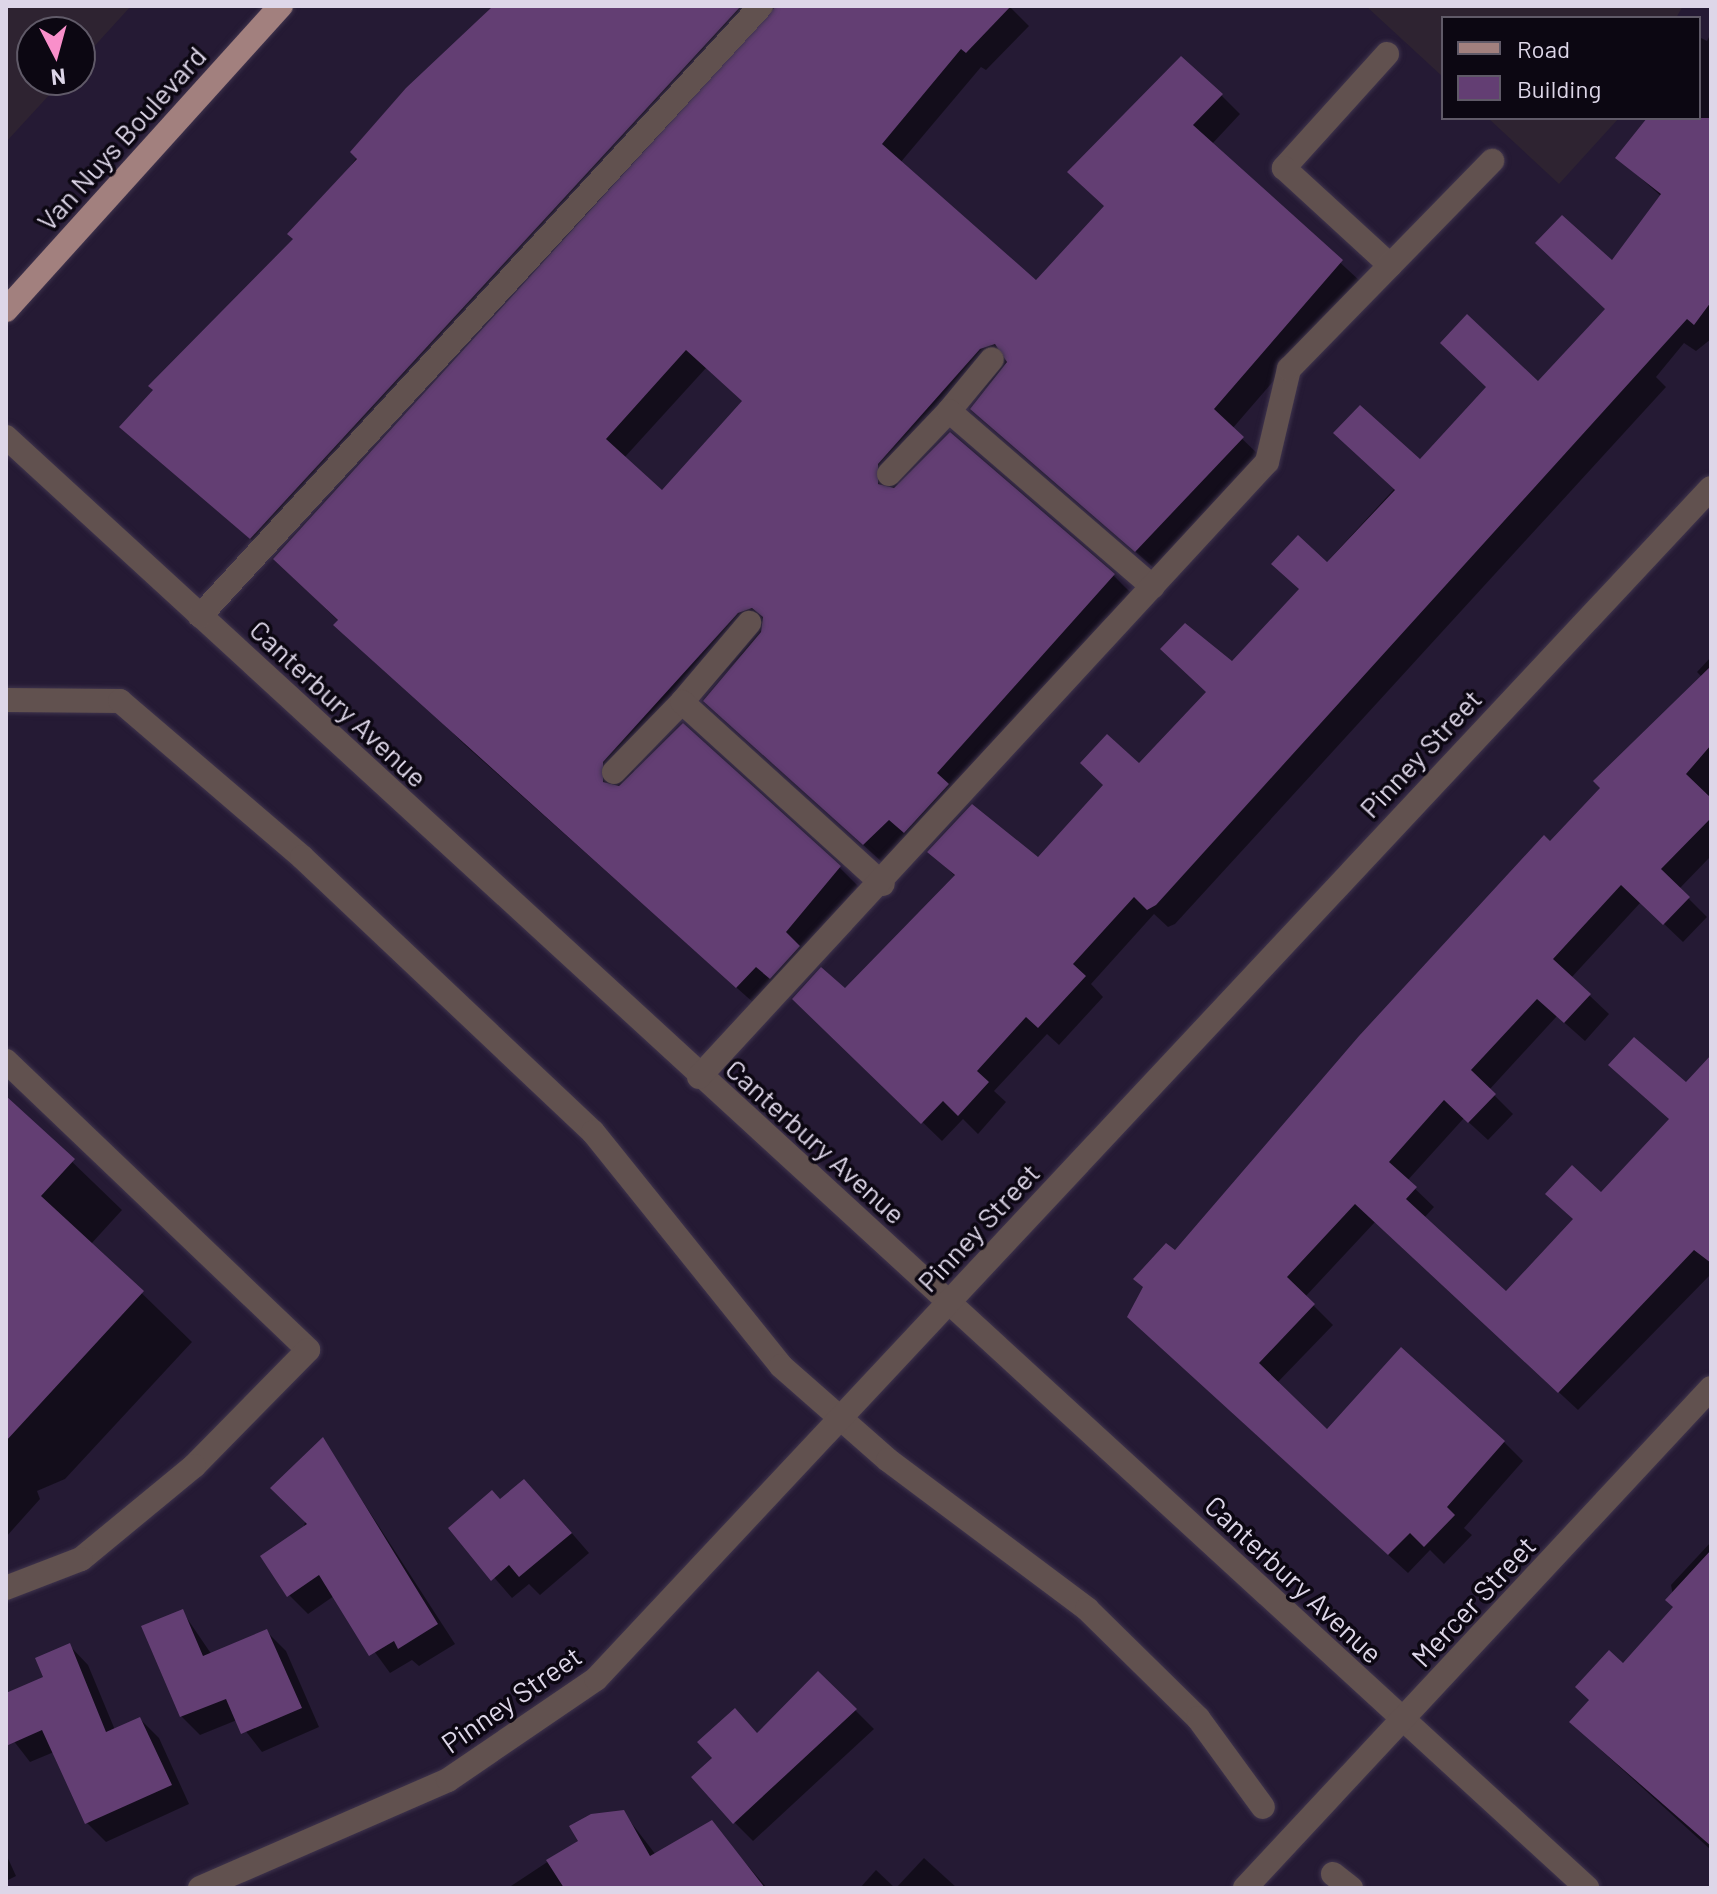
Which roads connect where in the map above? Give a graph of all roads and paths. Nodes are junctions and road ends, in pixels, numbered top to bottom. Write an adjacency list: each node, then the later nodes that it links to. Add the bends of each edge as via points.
1 (281, 6): 6 (main road, Van Nuys Boulevard)
2 (761, 6): 13 (street)
3 (1387, 54): 5 (street, via 1284,168)
4 (1492, 161): 5 (street)
5 (1390, 265): 12 (street, via 1289,369 1267,462)
6 (6, 310)
7 (992, 359): 8 (street)
8 (949, 411): 10 (street); 12 (street)
9 (6, 437): 13 (street, Canterbury Avenue)
10 (889, 474)
11 (1711, 488): 21 (street, Pinney Street)
12 (1153, 587): 18 (street)
13 (200, 616): 20 (street, Canterbury Avenue)
14 (749, 623): 16 (street)
15 (6, 700): 23 (street, via 120,701 302,857 593,1132 781,1366)
16 (682, 702): 17 (street); 18 (street)
17 (614, 772)
18 (883, 884): 20 (street)
19 (6, 1061): 24 (street, via 308,1350 194,1466 81,1559)
20 (699, 1077): 21 (street, Canterbury Avenue)
21 (950, 1302): 23 (street, Pinney Street); 25 (street, Canterbury Avenue)
22 (1711, 1388): 25 (street, Mercer Street)
23 (847, 1417): 26 (street, via 888,1460 1087,1609 1198,1718); 27 (street, Pinney Street, via 596,1679 448,1780)
24 (6, 1588)
25 (1403, 1720): 28 (street, Mercer Street); 29 (street, Canterbury Avenue)
26 (1263, 1807)
27 (200, 1888)
28 (1245, 1888)
29 (1587, 1888)

